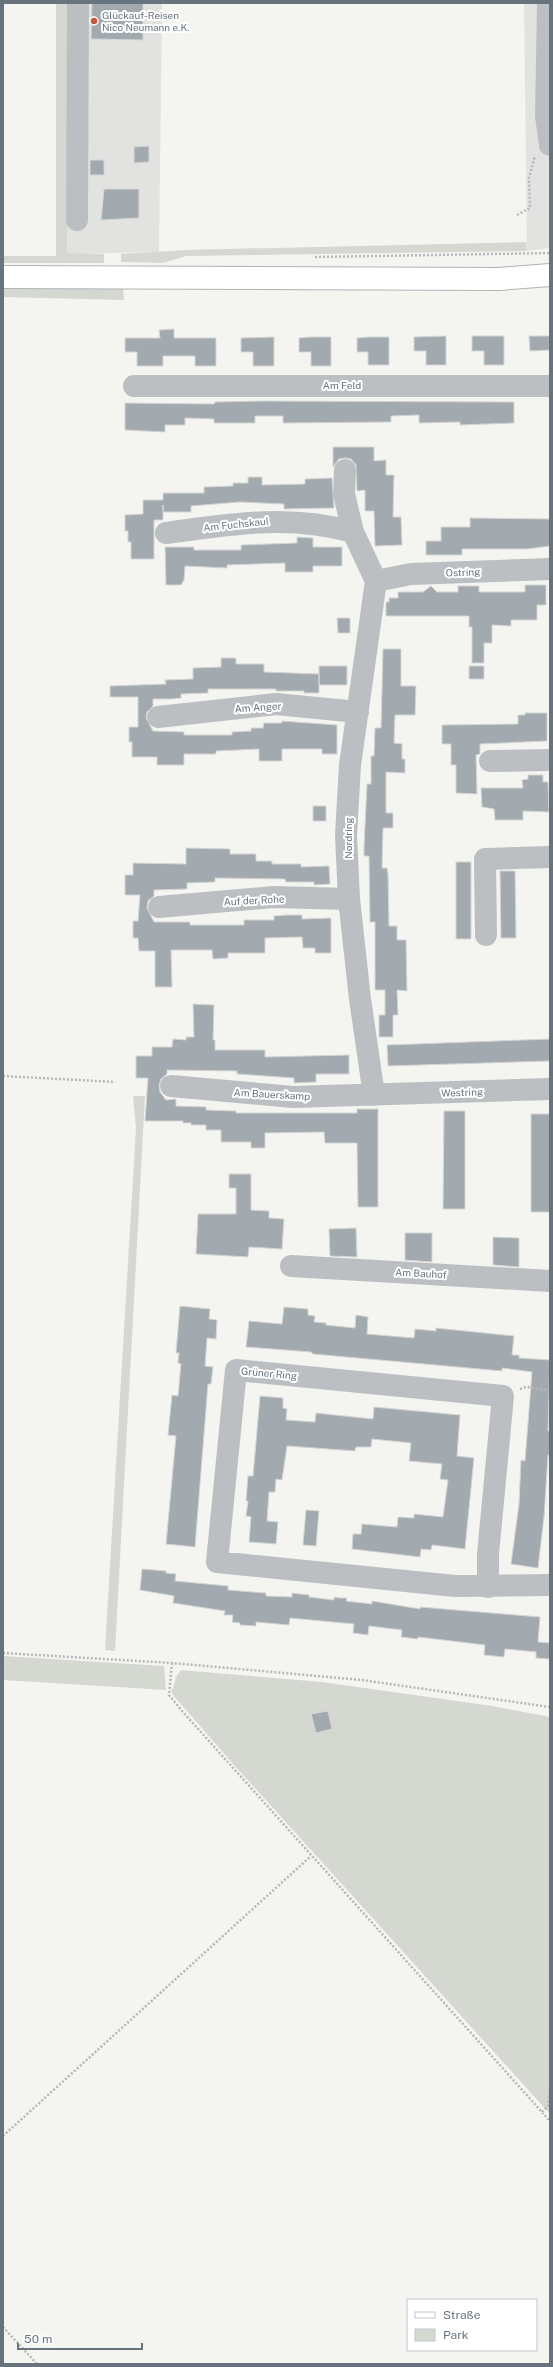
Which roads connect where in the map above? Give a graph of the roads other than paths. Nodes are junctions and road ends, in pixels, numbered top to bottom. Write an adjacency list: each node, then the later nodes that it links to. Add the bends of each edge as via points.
1 (78, 3): 4 (street)
2 (548, 3): 3 (street, via 546,124)
3 (550, 145)
4 (77, 220)
5 (550, 276): 6 (main road, via 499,279)
6 (3, 277)
7 (134, 386): 8 (street, Am Feld)
8 (550, 386)
9 (344, 470): 10 (street, via 344,494)
10 (353, 532): 11 (street, Am Fuchskaul, via 326,524 268,520); 13 (street)
11 (166, 533)
12 (550, 569): 13 (street, Ostring, via 411,574)
13 (376, 581): 14 (street, Nordring)
14 (358, 712): 15 (street, Am Anger, via 276,704); 19 (street, Nordring, via 350,765 346,834)
15 (158, 717)
16 (550, 760): 17 (street)
17 (490, 761)
18 (550, 857): 21 (street, via 485,859)
19 (349, 899): 20 (street, Auf der Rohe, via 274,898); 24 (street, Nordring)
20 (159, 907)
21 (486, 935)
22 (171, 1086): 24 (street, Am Bauerskamp, via 293,1096)
23 (550, 1089): 24 (street, Westring)
24 (374, 1095)
25 (291, 1266): 26 (street, Am Bauhof)
26 (550, 1281)
27 (550, 1585): 28 (street, Grüner Ring)
28 (488, 1587): 28 (street, Grüner Ring, via 455,1586 217,1562 236,1370 503,1396 488,1554)

